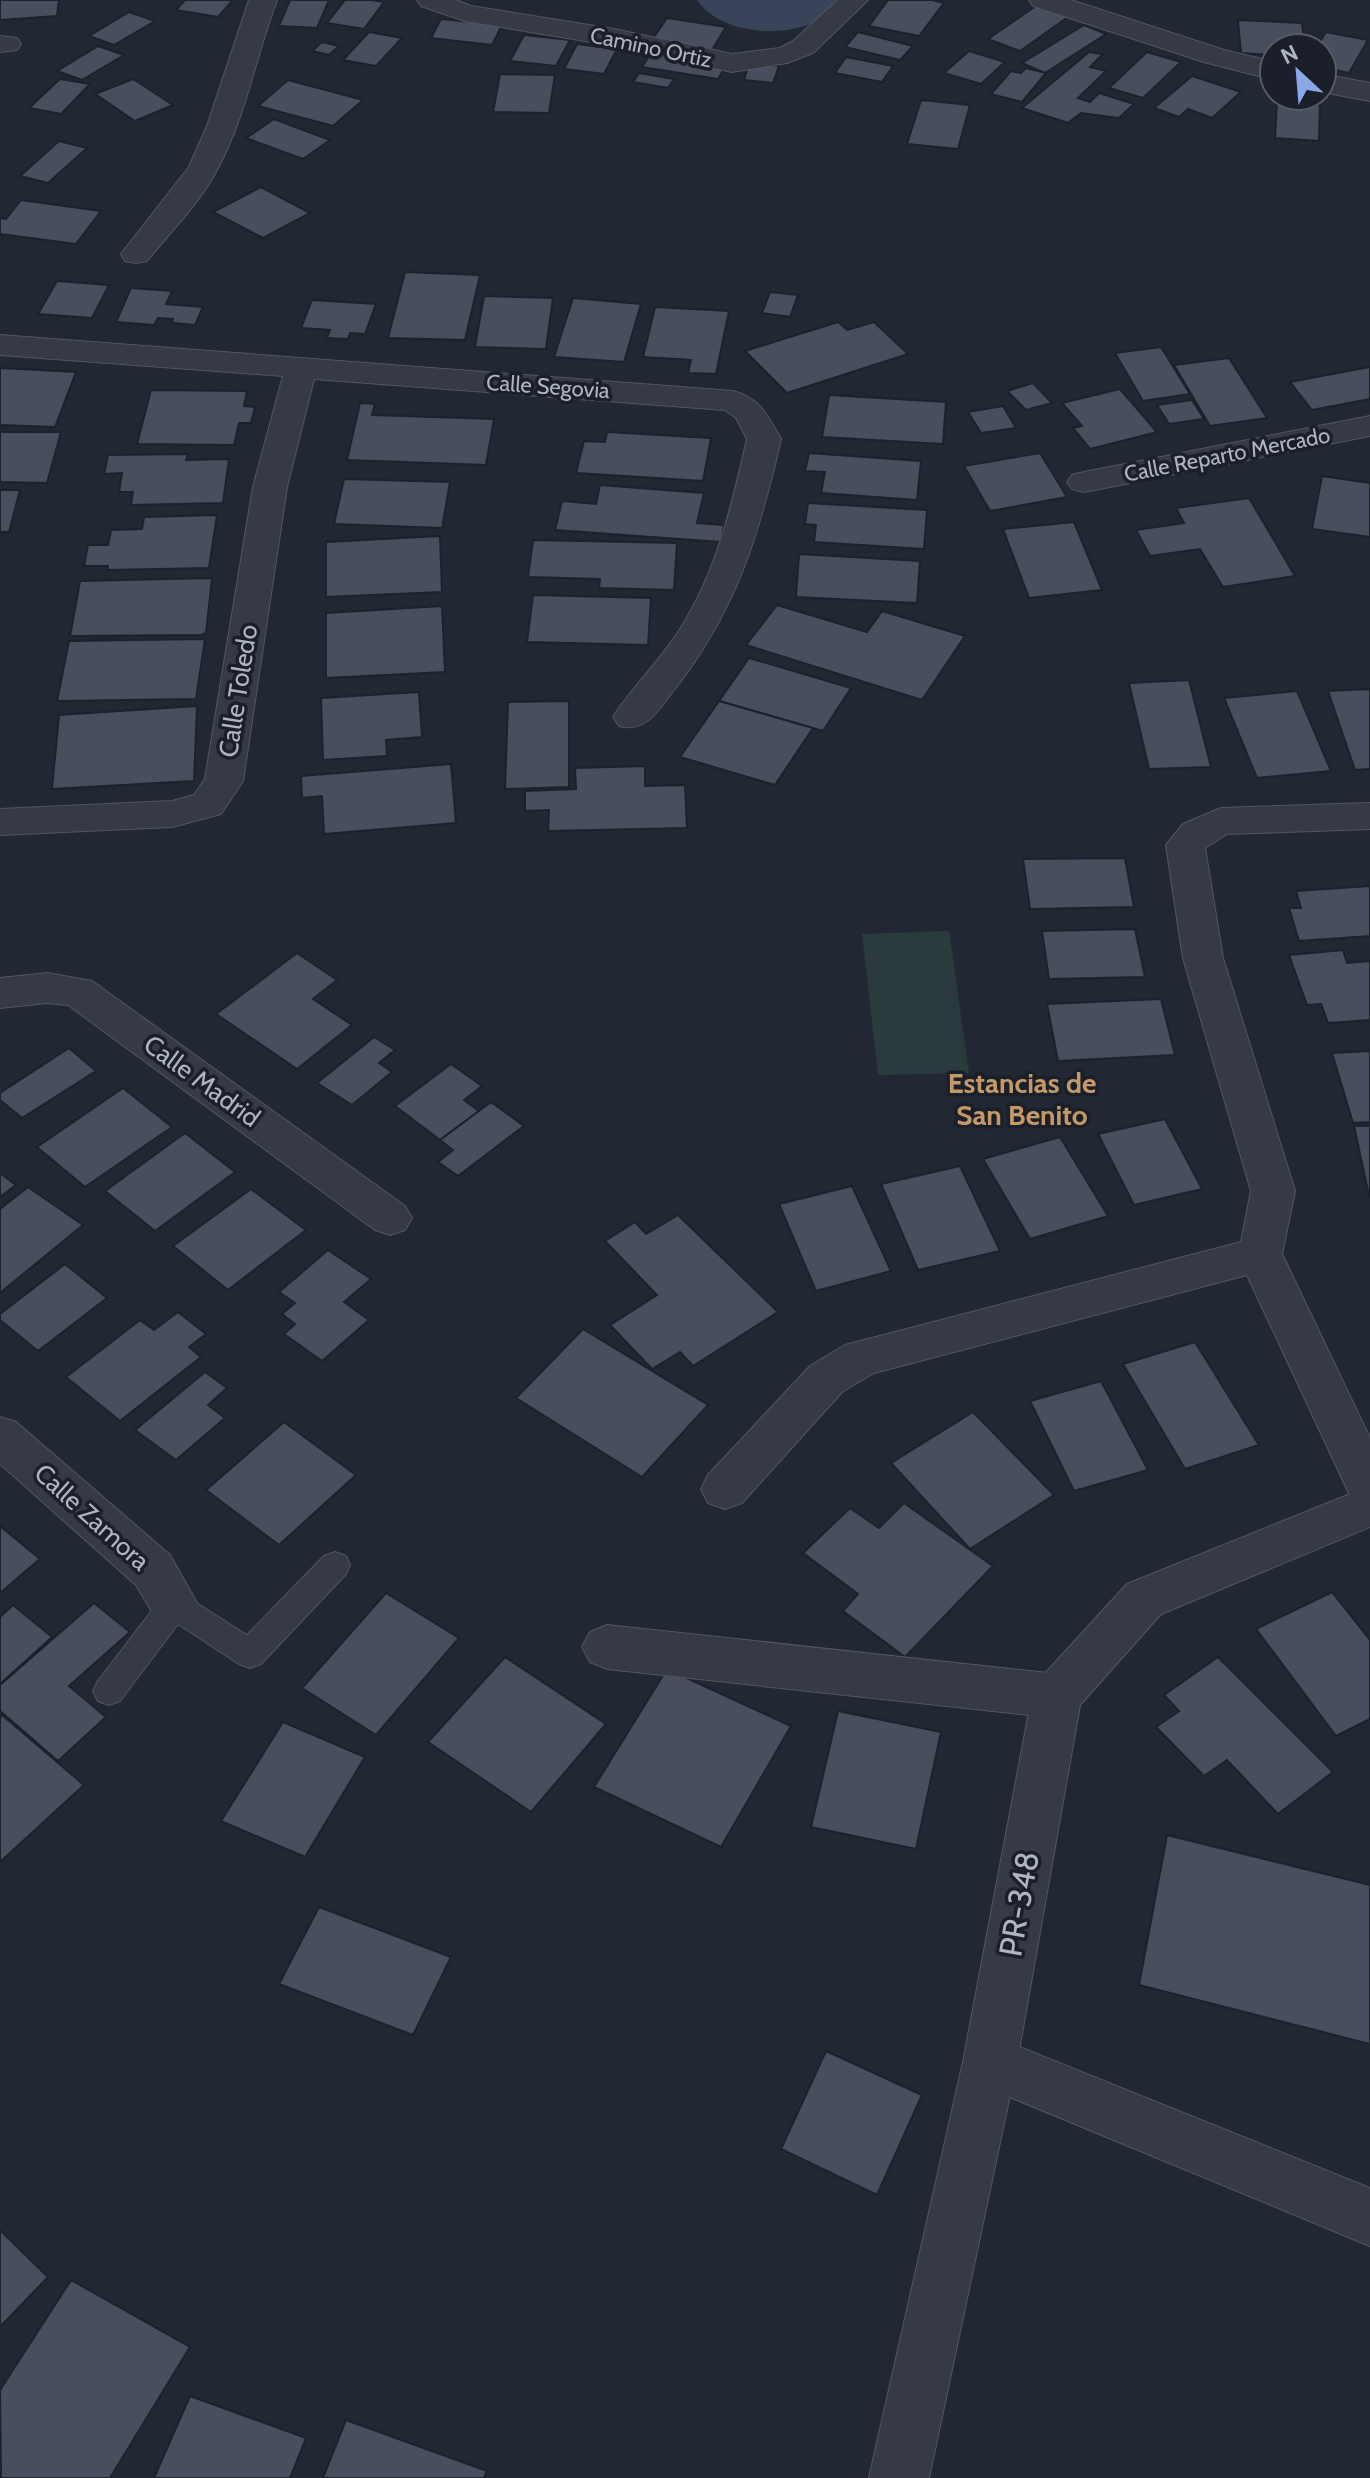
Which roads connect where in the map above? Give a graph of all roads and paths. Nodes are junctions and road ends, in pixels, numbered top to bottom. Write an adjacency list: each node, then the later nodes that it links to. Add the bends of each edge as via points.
1 (263, 0): 8 (street, via 203,170)
2 (431, 0): 3 (street, Camino Ortiz, via 465,13 732,63 787,55 803,47)
3 (854, 0)
4 (1043, 0): 5 (street)
5 (1258, 67)
6 (1338, 86): 7 (street)
7 (1370, 92)
8 (136, 254)
9 (0, 345): 10 (street, Calle Segovia)
10 (301, 368): 13 (street, Calle Segovia, via 703,397 733,401 750,412 764,439 730,562 713,604 675,665); 15 (street, Calle Toledo, via 270,487 224,781 207,805 172,814)
11 (1370, 426): 12 (street, Calle Reparto Mercado)
12 (1084, 482)
13 (632, 717)
14 (1370, 816): 18 (street, via 1221,821 1185,845 1203,958 1273,1191)
15 (0, 822)
16 (0, 993): 17 (street, Calle Madrid, via 78,991)
17 (390, 1218)
18 (1260, 1254): 20 (street); 21 (street, via 861,1358 826,1379)
19 (0, 1436): 24 (street, Calle Zamora, via 153,1570)
20 (1370, 1488)
21 (725, 1489)
22 (1370, 1506): 27 (street, via 1144,1599)
23 (335, 1565): 24 (lane, via 250,1654)
24 (174, 1605): 26 (lane)
25 (607, 1647): 27 (street)
26 (109, 1691)
27 (1057, 1696): 28 (street, PR-348 / PR-348)
28 (990, 2062): 29 (street); 30 (street, PR-348 / PR-348)
29 (1370, 2217)
30 (899, 2478)

